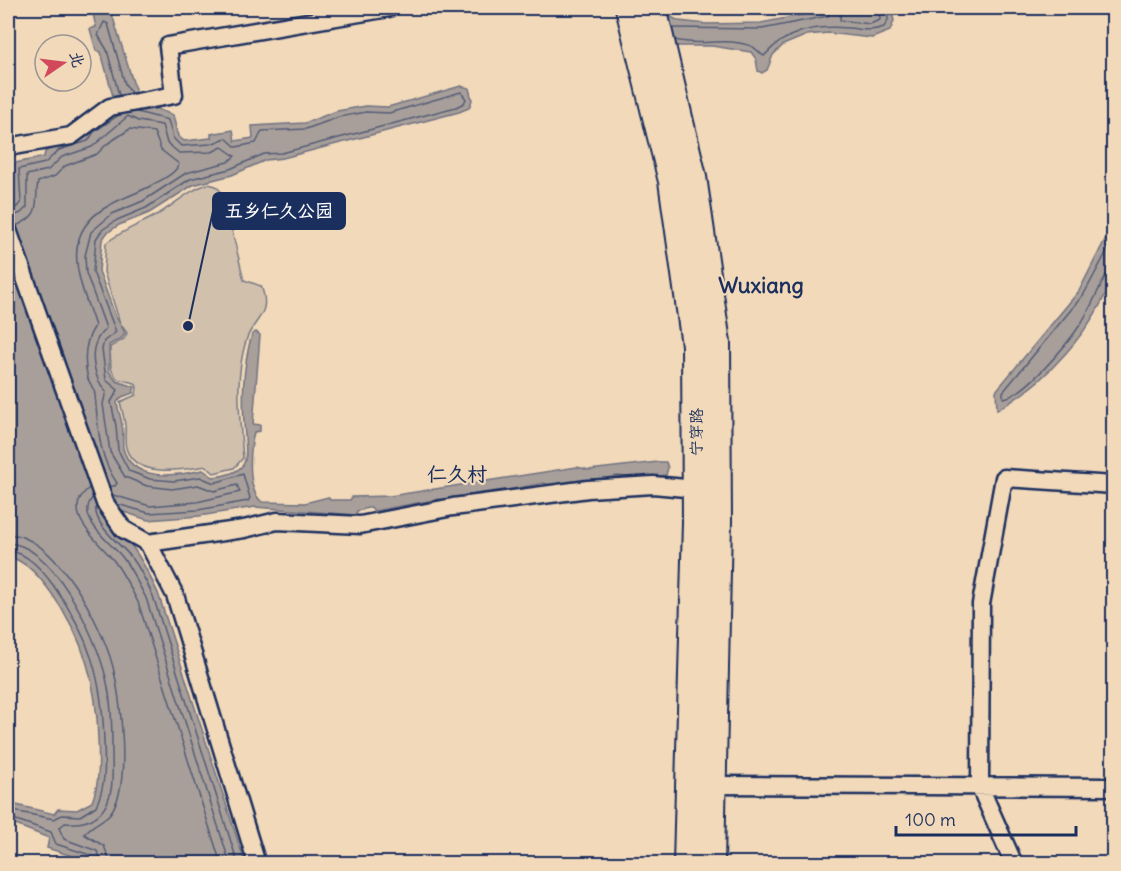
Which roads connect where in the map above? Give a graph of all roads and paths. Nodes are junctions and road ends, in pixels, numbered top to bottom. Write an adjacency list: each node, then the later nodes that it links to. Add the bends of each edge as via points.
1 (389, 8): 4 (street, via 168,45 174,95 110,107 71,136)
2 (630, 8): 7 (highway, 宁穿路, via 672,181 695,345)
3 (653, 8): 9 (highway, 宁穿路, via 693,177 717,344 718,521)
4 (8, 147)
5 (8, 230): 8 (street, via 105,503 123,529)
6 (1113, 485): 10 (street, via 1004,478 981,604)
7 (696, 489): 8 (street, via 653,485 588,489 453,507 360,525 277,521); 13 (highway, 宁穿路)
8 (148, 543): 12 (street, via 176,596)
9 (712, 785): 10 (street); 14 (highway, 宁穿路)
10 (980, 787): 11 (street); 15 (street)
11 (1113, 788)
12 (257, 864)
13 (687, 864)
14 (711, 864)
15 (1014, 864)

